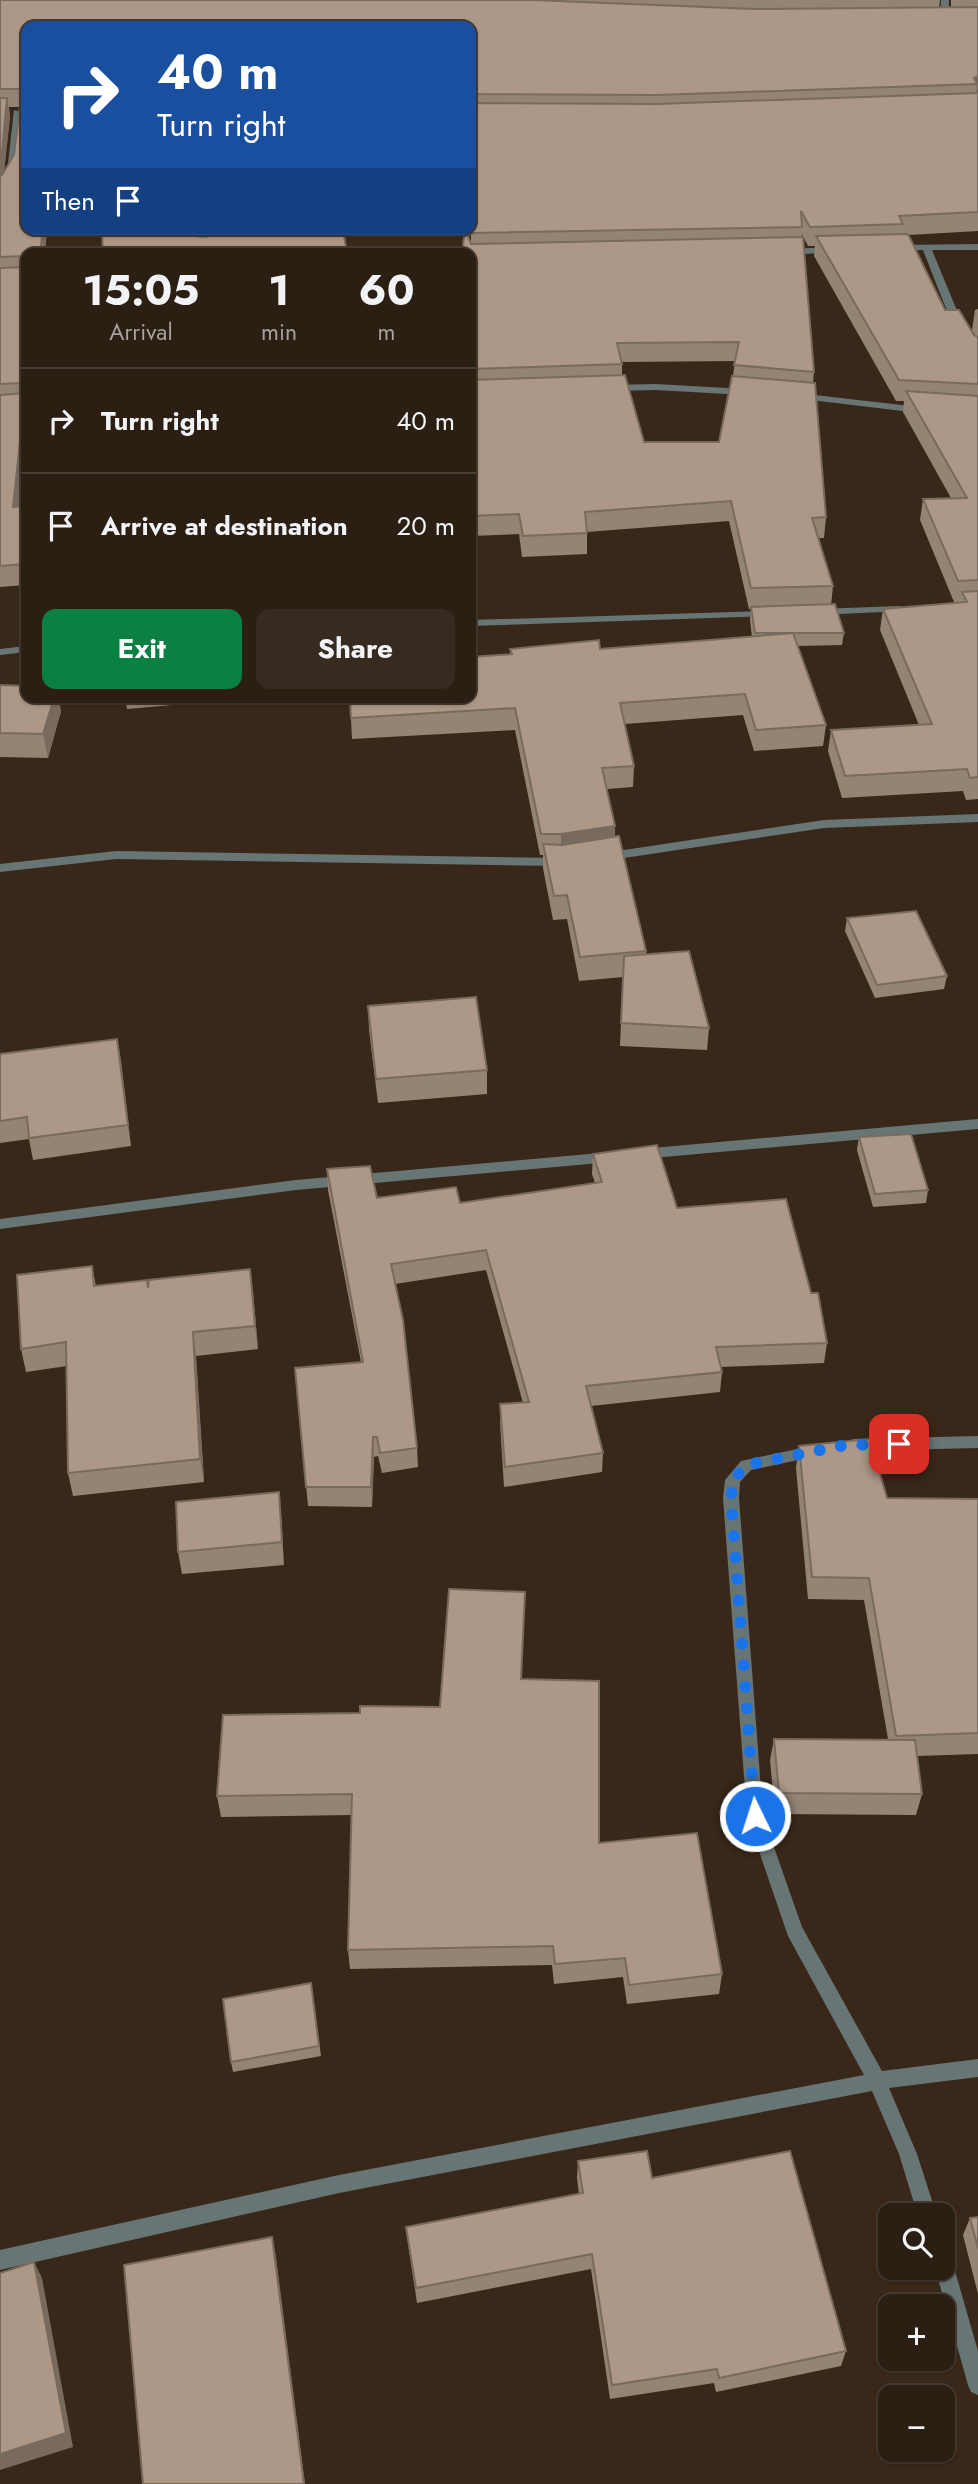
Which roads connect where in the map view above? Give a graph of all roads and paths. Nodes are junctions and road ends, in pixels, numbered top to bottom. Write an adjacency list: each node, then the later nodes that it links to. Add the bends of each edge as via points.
1 (946, 0): 2 (street)
2 (944, 19): 3 (street); 4 (street)
3 (931, 20)
4 (956, 20)
5 (17, 112): 6 (street, via 11,172)
6 (0, 191)
7 (978, 247): 8 (street)
8 (927, 248): 10 (street); 12 (street, via 950,306)
9 (850, 249): 11 (street)
10 (892, 249)
11 (771, 252)
12 (978, 354)
13 (602, 389): 14 (street)
14 (753, 392)
15 (780, 394): 16 (street)
16 (926, 410)
17 (909, 609): 18 (street)
18 (800, 612)
19 (786, 613): 20 (street)
20 (476, 623)
21 (21, 650): 22 (street)
22 (0, 652)
23 (978, 818): 24 (street, via 824,824)
24 (588, 859)
25 (575, 861): 26 (street, via 116,855)
26 (0, 868)
27 (978, 1124): 28 (street, via 296,1185)
28 (0, 1224)
29 (978, 1442): 31 (street, via 846,1445 746,1465 733,1480 755,1816 794,1930)
30 (978, 2068): 31 (street)
31 (877, 2081): 32 (street); 33 (street, via 339,2184)
32 (924, 2203)
33 (0, 2260)
34 (948, 2280): 35 (street)
35 (978, 2385)

